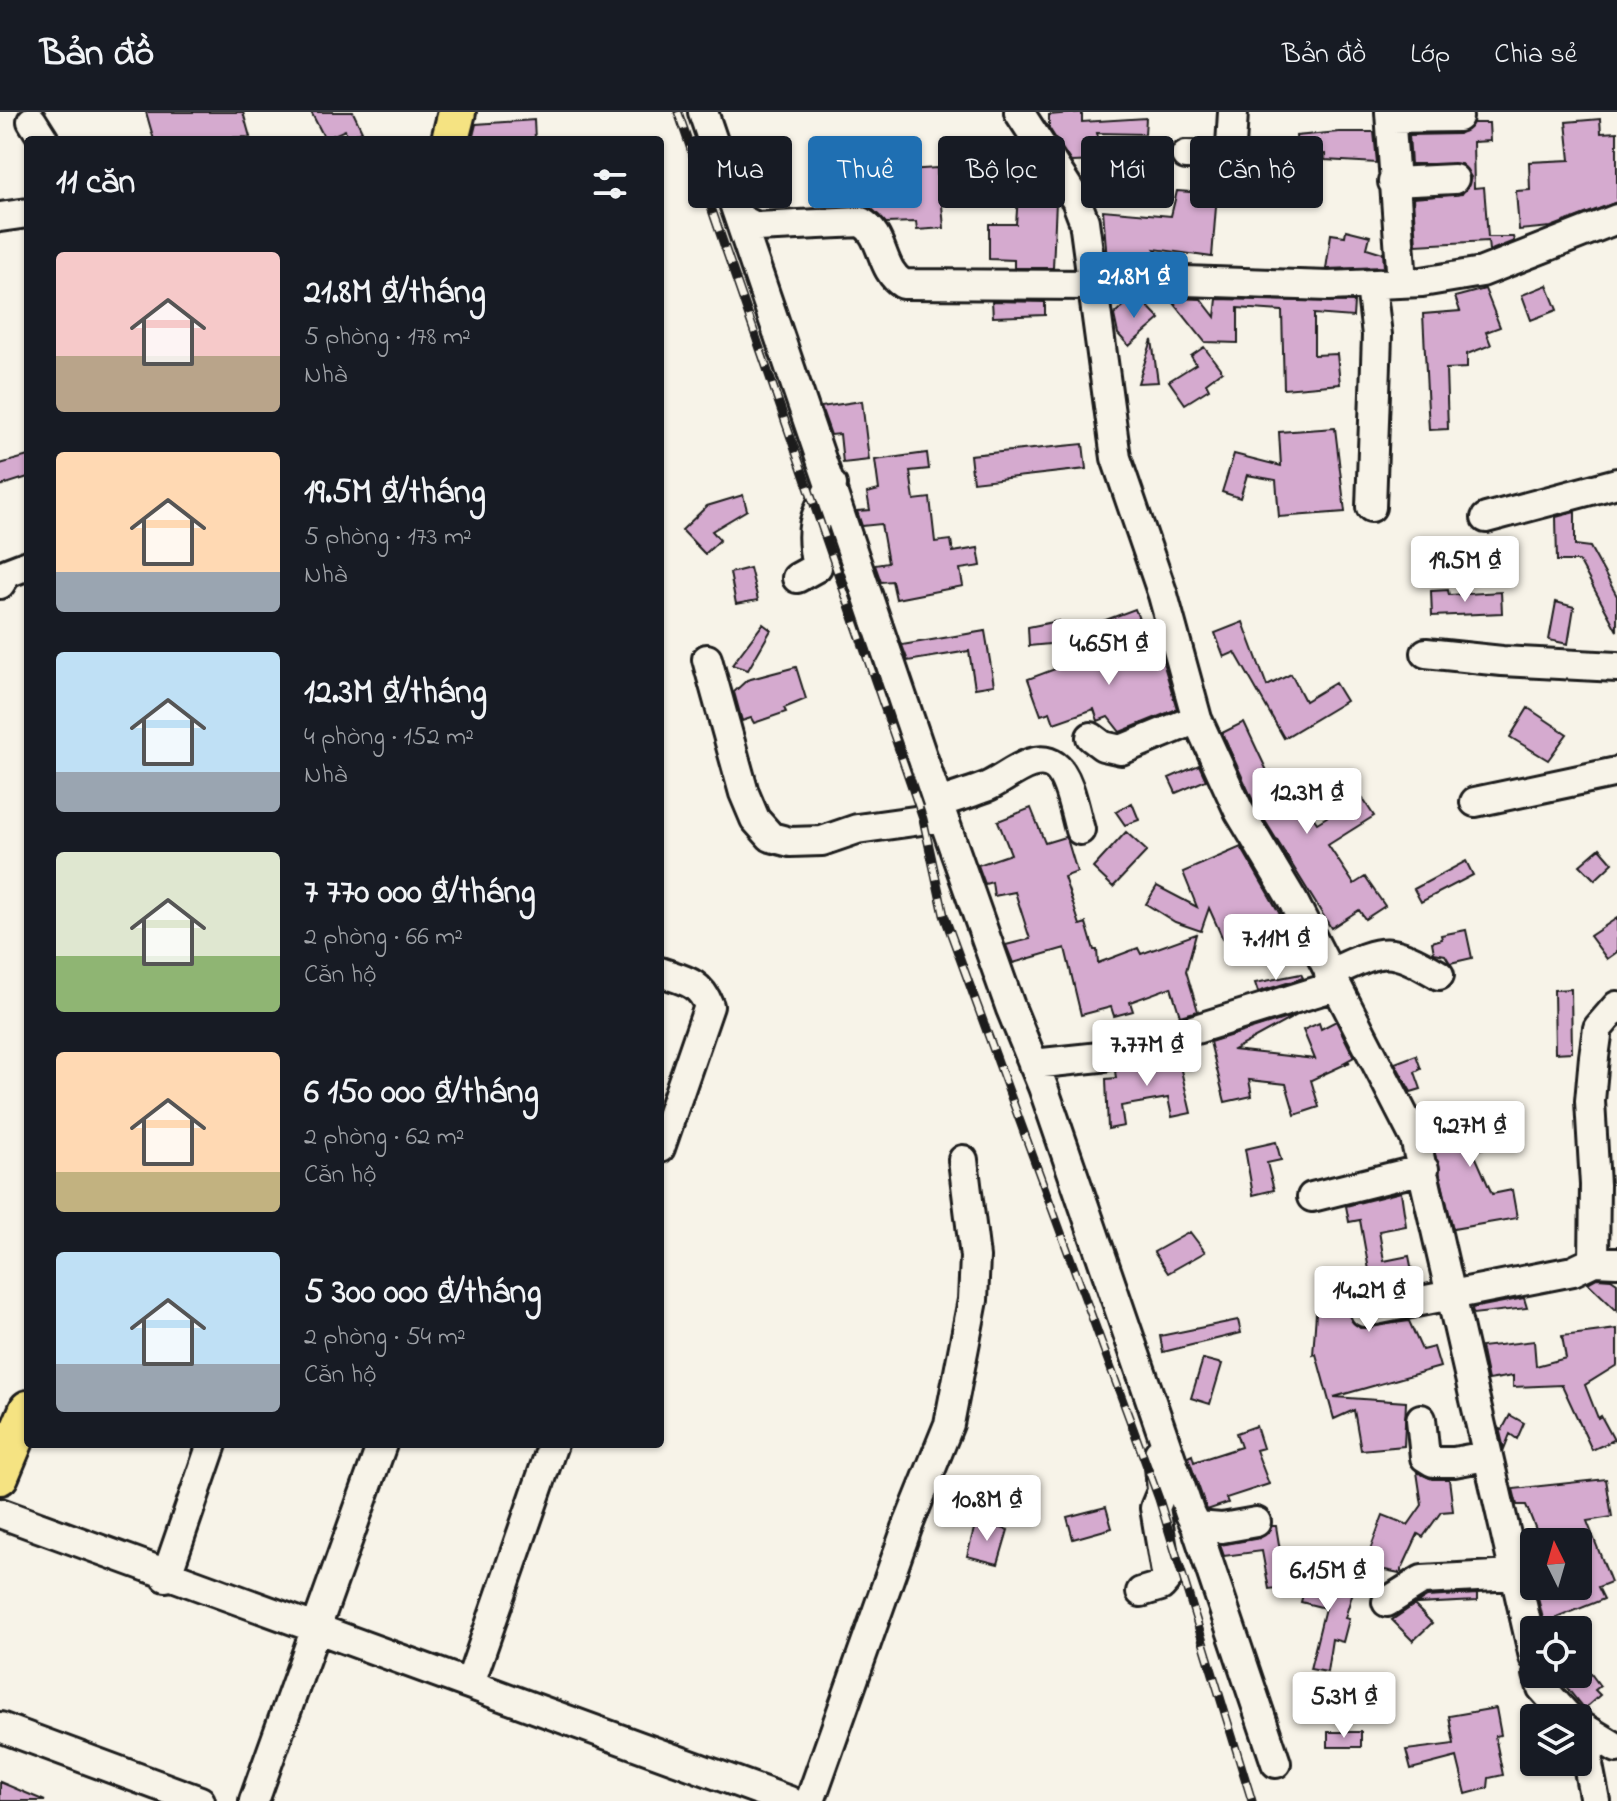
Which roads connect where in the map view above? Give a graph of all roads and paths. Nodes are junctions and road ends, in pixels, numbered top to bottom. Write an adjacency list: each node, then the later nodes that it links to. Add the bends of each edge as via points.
1 (457, 112): 7 (main road)
2 (703, 112): 13 (street)
3 (1019, 112): 15 (street, via 1076,200)
4 (1233, 112): 8 (street, via 1231,146 1223,156)
5 (1390, 115): 6 (street); 10 (street)
6 (1458, 117)
7 (451, 136)
8 (1186, 155)
9 (1454, 179): 10 (street)
10 (1393, 182): 16 (street)
11 (24, 214): 12 (street)
12 (0, 217)
13 (739, 218): 15 (street, via 756,227 861,222 871,227 889,271 903,284); 19 (street)
14 (1617, 219): 16 (street, via 1482,272)
15 (1095, 282): 17 (street); 28 (street, via 1116,458 1163,595)
16 (1402, 283): 17 (street)
17 (1371, 286): 20 (street, via 1377,335)
18 (1617, 483): 21 (street)
19 (832, 485): 23 (street, via 811,533 817,567); 32 (street)
20 (1371, 507)
21 (1486, 518)
22 (24, 567): 24 (street, via 7,573)
23 (797, 578)
24 (0, 584)
25 (1426, 653): 27 (street)
26 (707, 659): 32 (street, via 739,779 755,819 771,837 822,841)
27 (1617, 670)
28 (1197, 719): 29 (street, via 1121,750); 36 (street, via 1239,811)
29 (1091, 737)
30 (1617, 772): 31 (street)
31 (1475, 802)
32 (940, 810): 33 (street, via 1023,766 1048,762 1062,776); 38 (street)
33 (1080, 830)
34 (664, 973): 39 (street, via 695,983 709,1006)
35 (1439, 975): 36 (street, via 1393,951 1367,956)
36 (1332, 980): 38 (street, via 1131,1049); 41 (street, via 1415,1138)
37 (1617, 1006): 43 (street, via 1598,1028 1593,1071)
38 (1033, 1064): 48 (street)
39 (664, 1136)
40 (963, 1160): 74 (street, via 975,1257 973,1300 949,1424)
41 (1424, 1169): 42 (street); 44 (street)
42 (1312, 1197)
43 (1605, 1261): 44 (street)
44 (1450, 1296): 45 (street); 52 (street)
45 (1365, 1312)
46 (24, 1419): 53 (main road)
47 (1421, 1419): 52 (street, via 1425,1457 1433,1462)
48 (1166, 1444): 56 (street); 59 (street, via 1158,1454 1162,1491 1155,1508 1167,1579)
49 (211, 1448): 58 (street)
50 (381, 1448): 62 (street)
51 (552, 1448): 63 (street)
52 (1486, 1456): 57 (street)
53 (0, 1476)
54 (0, 1513): 58 (street)
55 (1256, 1522): 56 (street)
56 (1196, 1526): 69 (street)
57 (1514, 1575): 60 (street, via 1422,1580); 61 (street)
58 (166, 1577): 62 (street)
59 (1141, 1592)
60 (1387, 1602)
61 (1524, 1616)
62 (314, 1630): 63 (street); 72 (street)
63 (470, 1683): 73 (street)
64 (1542, 1688): 65 (street)
65 (1558, 1704)
66 (0, 1727): 71 (street)
67 (1592, 1734): 68 (street)
68 (1617, 1748)
69 (1276, 1763)
70 (1590, 1776): 75 (street)
71 (200, 1801)
72 (254, 1801)
73 (789, 1801)
74 (810, 1801)
75 (1595, 1801)

